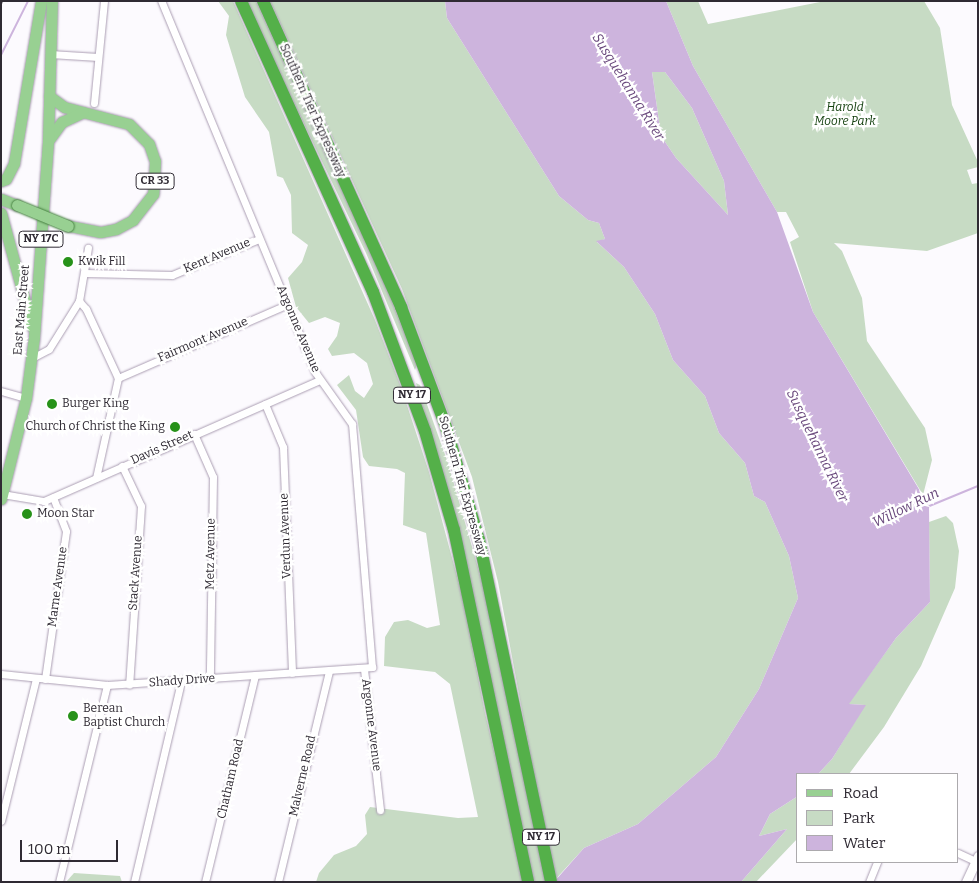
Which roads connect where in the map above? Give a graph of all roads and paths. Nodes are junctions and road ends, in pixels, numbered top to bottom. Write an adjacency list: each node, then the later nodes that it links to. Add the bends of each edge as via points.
1 (41, 1): 13 (main road, via 14,164 6,179)
2 (52, 1): 7 (main road, East Main Street / NY 17C)
3 (104, 1): 8 (street)
4 (161, 1): 16 (street, Argonne Avenue)
5 (241, 1): 53 (highway, Southern Tier Expressway / NY 17, via 373,292 425,431 454,530)
6 (262, 1): 54 (highway, Southern Tier Expressway / NY 17, via 397,298 436,398 479,540)
7 (50, 54): 8 (street); 9 (main road, East Main Street / NY 17C)
8 (98, 57): 10 (street)
9 (49, 96): 11 (main road, CR 33, via 64,107); 12 (main road, East Main Street / NY 17C)
10 (94, 103)
11 (83, 112): 12 (main road, via 62,122); 14 (main road, CR 33, bridge, via 118,119 142,135 155,161 155,186 145,208 125,225 100,232 68,226)
12 (48, 141): 21 (main road, East Main Street / NY 17C)
13 (1, 181)
14 (1, 198)
15 (1, 213): 21 (main road)
16 (259, 239): 18 (street, Kent Avenue, via 172,275); 20 (street, Argonne Avenue)
17 (88, 248): 18 (street)
18 (85, 273): 19 (street)
19 (79, 301): 22 (street, via 49,349); 23 (street, via 86,309)
20 (288, 304): 23 (street, Fairmont Avenue); 24 (street, Argonne Avenue)
21 (34, 338): 22 (main road, East Main Street / NY 17C)
22 (32, 358): 26 (main road, East Main Street / NY 17C)
23 (118, 378): 30 (street)
24 (320, 380): 27 (street, Davis Street); 33 (street, Argonne Avenue, via 347,414 355,435 372,662 372,667)
25 (1, 391): 26 (street)
26 (26, 398): 31 (main road, East Main Street / NY 17C)
27 (265, 404): 28 (street, Davis Street); 35 (street, Verdun Avenue, via 283,447)
28 (194, 434): 29 (street, Davis Street); 39 (street, Metz Avenue, via 213,477)
29 (122, 466): 30 (street, Davis Street); 43 (street, Stack Avenue, via 141,506)
30 (96, 478): 32 (street, Davis Street)
31 (2, 496): 32 (street, Davis Street, via 40,502)
32 (53, 497): 40 (street, Marne Avenue, via 66,531)
33 (364, 669): 34 (street, Shady Drive); 44 (street, Argonne Avenue)
34 (329, 671): 35 (street, Shady Drive); 52 (street, Malverne Road)
35 (292, 673): 37 (street, Shady Drive)
36 (1, 674): 38 (street, Shady Drive)
37 (255, 675): 39 (street, Shady Drive); 51 (street, Chatham Road)
38 (36, 678): 40 (street, Shady Drive); 45 (street)
39 (210, 678): 41 (street, Shady Drive)
40 (45, 679): 42 (street, Shady Drive)
41 (181, 681): 43 (street, Shady Drive); 50 (street)
42 (107, 685): 43 (street, Shady Drive); 49 (street)
43 (129, 685)
44 (380, 810)
45 (1, 821)
46 (959, 854): 47 (street)
47 (976, 859): 56 (street)
48 (877, 863): 55 (street)
49 (60, 882)
50 (134, 882)
51 (205, 882)
52 (278, 882)
53 (528, 882)
54 (551, 882)
55 (869, 882)
56 (966, 882)

